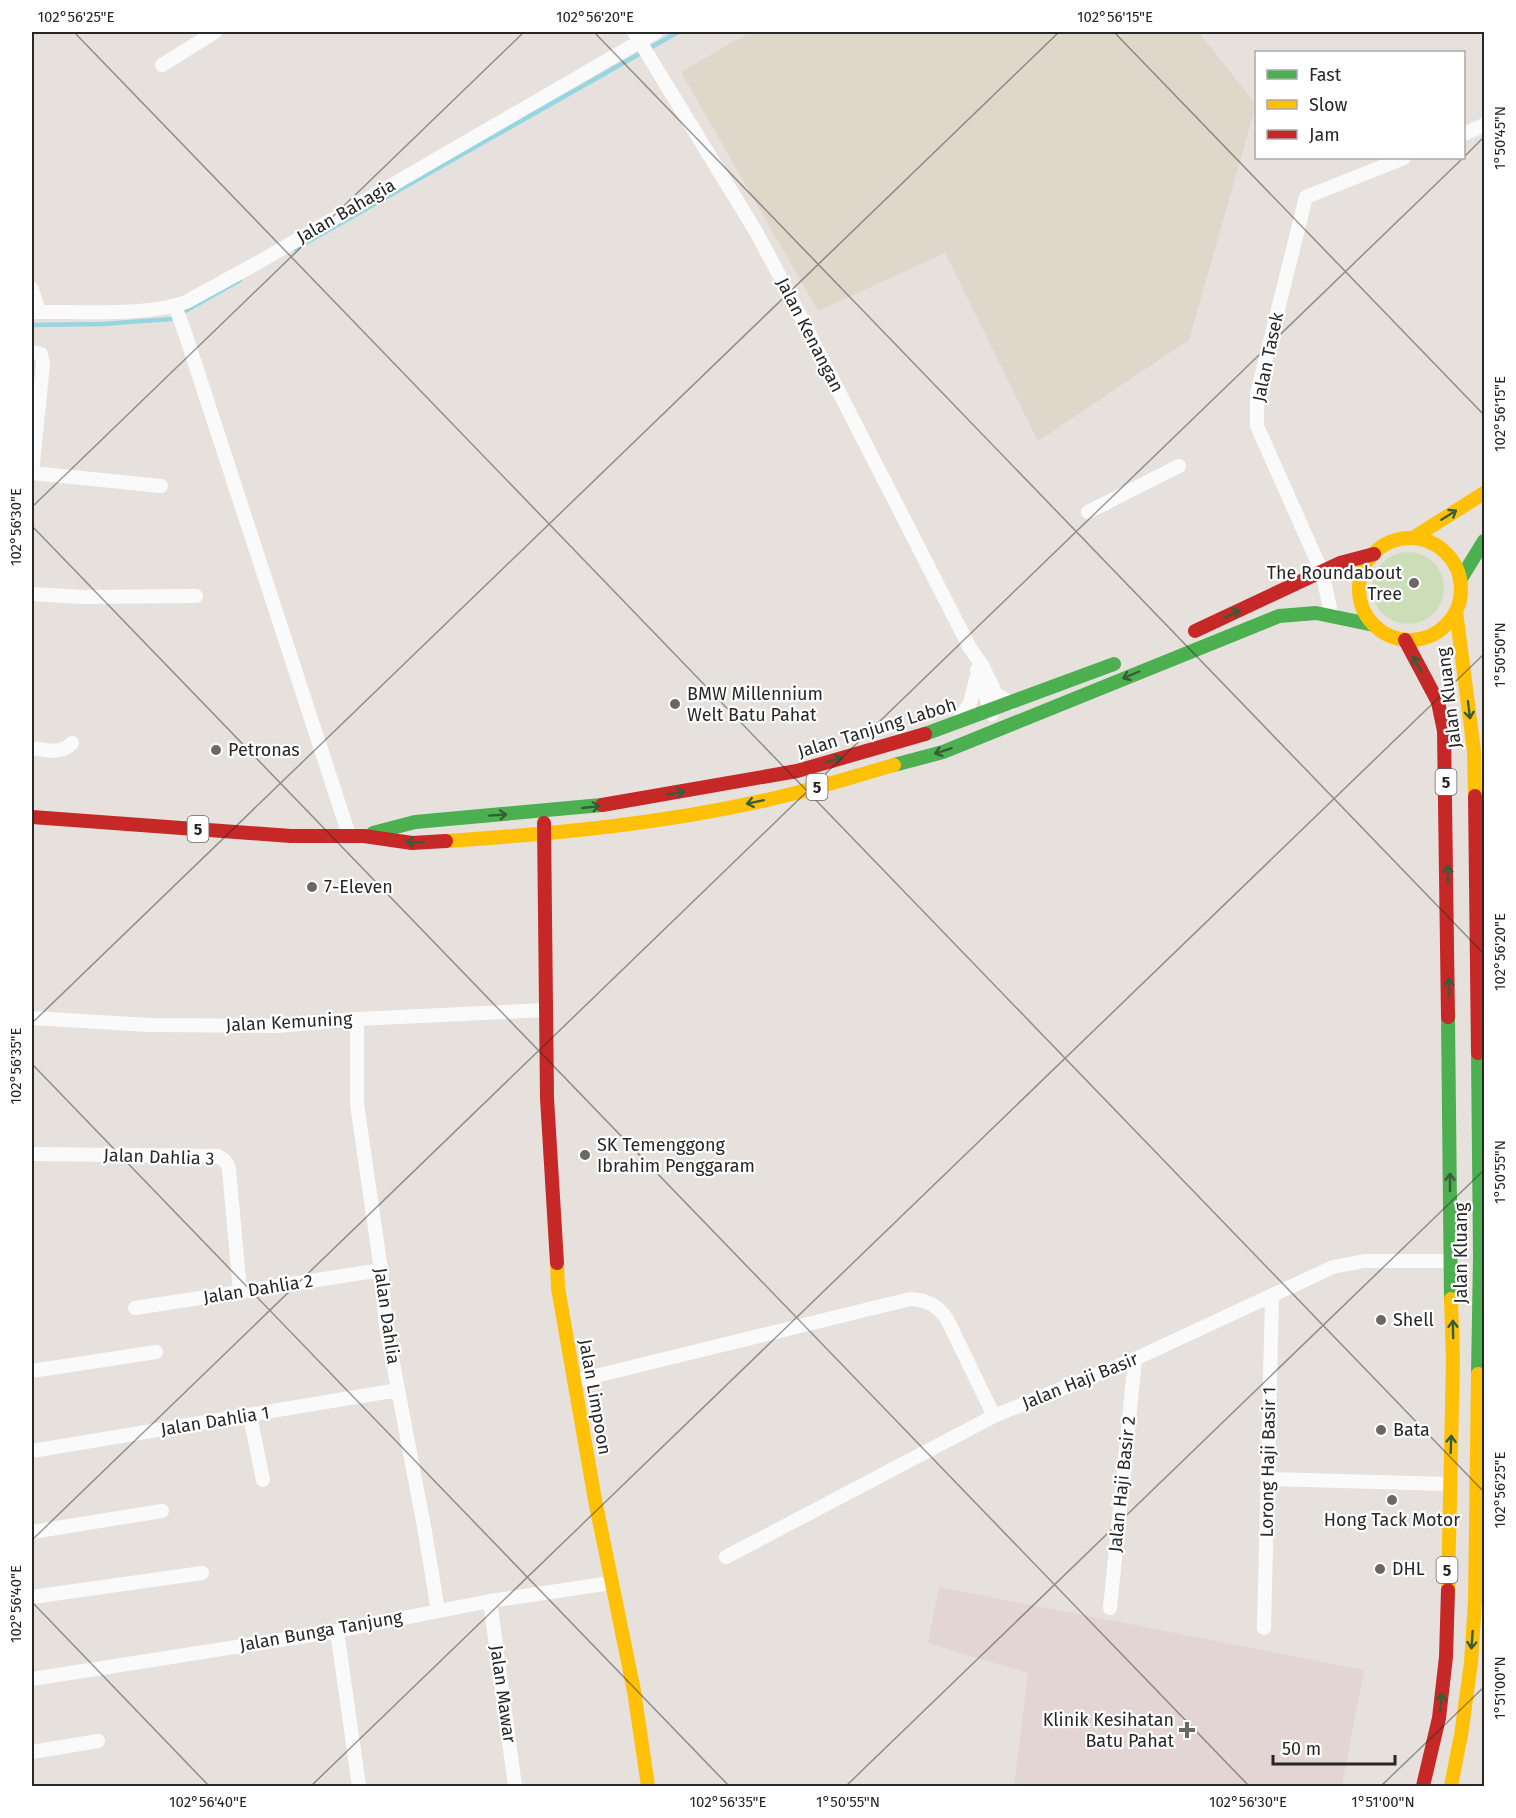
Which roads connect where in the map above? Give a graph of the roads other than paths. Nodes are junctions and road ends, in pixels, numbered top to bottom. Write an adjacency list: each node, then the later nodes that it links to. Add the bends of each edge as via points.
1 (215, 32): 4 (street)
2 (656, 32): 3 (street, Jalan Bahagia)
3 (639, 40): 9 (street, Jalan Bahagia); 29 (street, Jalan Kenangan, via 776,269)
4 (162, 65)
5 (1485, 125): 6 (street)
6 (1465, 134)
7 (1401, 159): 20 (street, Jalan Tasek, via 1305,197 1257,394 1257,426)
8 (32, 289): 10 (street)
9 (176, 309): 10 (street, Jalan Bahagia); 41 (street)
10 (35, 312)
11 (32, 352): 13 (street, via 41,354 44,364)
12 (1179, 466): 16 (street)
13 (32, 473): 14 (street)
14 (162, 486)
15 (1485, 493): 17 (main road, one-way to 15)
16 (1088, 512)
17 (1413, 538): 19 (main road, via 1398,539); 21 (main road, via 1444,551)
18 (1485, 541): 21 (main road, 5)
19 (1374, 554): 20 (main road, via 1340,562); 26 (main road, via 1362,574 1360,598)
20 (1322, 572): 25 (street, Jalan Tasek); 27 (main road, one-way to 20)
21 (1460, 580): 24 (main road, 5)
22 (32, 594): 23 (street)
23 (196, 596)
24 (1456, 611): 28 (main road, via 1435,633); 38 (main road, Jalan Kluang / 5, one-way to 38)
25 (1330, 613): 26 (main road, Jalan Tanjung Laboh / 5); 35 (main road, Jalan Tanjung Laboh / 5, one-way to 35, via 1298,611 1279,616)
26 (1374, 625): 28 (main road, 5)
27 (1179, 639)
28 (1405, 640): 49 (main road, Jalan Kluang / 5, one-way to 28, via 1444,731 1438,702)
29 (970, 648): 31 (street, Jalan Kenangan); 32 (street, Jalan Kenangan, via 996,694)
30 (1124, 661): 32 (main road, Jalan Tanjung Laboh / 5)
31 (978, 674): 33 (street, Jalan Kenangan); 34 (street, via 970,703)
32 (1013, 704): 33 (main road, Jalan Tanjung Laboh / 5)
33 (991, 711): 34 (main road, Jalan Tanjung Laboh / 5); 35 (street, Jalan Kenangan)
34 (952, 725): 39 (main road, Jalan Tanjung Laboh / 5, one-way to 34, via 617,804 797,771)
35 (998, 730): 42 (main road, Jalan Tanjung Laboh / 5, one-way to 42, via 944,752 775,798)
36 (72, 743): 37 (street, via 58,751)
37 (32, 748)
38 (1480, 752): 48 (main road, Jalan Kluang / 5)
39 (545, 811): 42 (main road, Jalan Limpoon); 43 (main road, Jalan Tanjung Laboh / 5, one-way to 39, via 415,822)
40 (32, 817): 41 (main road, Jalan Tanjung Laboh / 5, via 291,836)
41 (349, 835): 43 (main road, Jalan Tanjung Laboh / 5)
42 (543, 835): 43 (main road, Jalan Tanjung Laboh / 5, one-way to 43, via 412,843); 44 (main road, Jalan Limpoon)
43 (364, 836)
44 (546, 1010): 45 (street, Jalan Kemuning); 57 (main road, Jalan Limpoon, via 558,1288)
45 (357, 1019): 46 (street, Jalan Kemuning, via 278,1026); 50 (street, Jalan Dahlia, via 357,1104)
46 (32, 1022)
47 (32, 1154): 51 (street, Jalan Dahlia 3, via 218,1156 228,1165)
48 (1479, 1162): 49 (main road, via 1469,1181 1465,1251); 83 (main road, Jalan Kluang / 5, one-way to 83, via 1475,1601 1471,1664)
49 (1450, 1261): 52 (street, Jalan Haji Basir, via 1364,1261 1333,1267); 64 (main road, Jalan Kluang / 5, one-way to 49, via 1453,1359)
50 (381, 1270): 51 (street, Jalan Dahlia 2); 58 (street, Jalan Dahlia)
51 (240, 1291): 53 (street, Jalan Dahlia 2)
52 (1272, 1297): 55 (street, Jalan Haji Basir); 62 (street, Lorong Haji Basir 1)
53 (135, 1308)
54 (156, 1352): 56 (street)
55 (1135, 1359): 60 (street, Jalan Haji Basir); 72 (street, Jalan Haji Basir 2)
56 (32, 1371)
57 (575, 1381): 60 (street, via 920,1299 939,1308 947,1319); 69 (main road, Jalan Limpoon)
58 (398, 1390): 59 (street, Jalan Dahlia 1); 73 (street, Jalan Dahlia)
59 (250, 1416): 61 (street, Jalan Dahlia 1); 63 (street)
60 (994, 1416): 67 (street, Jalan Haji Basir)
61 (32, 1451)
62 (1269, 1479): 64 (street); 74 (street, Lorong Haji Basir 1)
63 (263, 1480)
64 (1449, 1484): 82 (main road, Jalan Kluang / 5, one-way to 64, via 1439,1718 1446,1657)
65 (162, 1511): 66 (street)
66 (32, 1532)
67 (726, 1557)
68 (202, 1573): 70 (street)
69 (611, 1583): 71 (street, Jalan Bunga Tanjung); 81 (main road, Jalan Limpoon, via 634,1691)
70 (32, 1597)
71 (490, 1601): 73 (street, Jalan Bunga Tanjung); 80 (street, Jalan Mawar)
72 (1110, 1608)
73 (438, 1611): 75 (street, Jalan Bunga Tanjung)
74 (1264, 1628)
75 (337, 1631): 76 (street, Jalan Bunga Tanjung); 79 (street)
76 (32, 1679)
77 (98, 1741): 78 (street)
78 (32, 1752)
79 (359, 1786)
80 (515, 1786)
81 (648, 1786)
82 (1423, 1786)
83 (1451, 1786)

